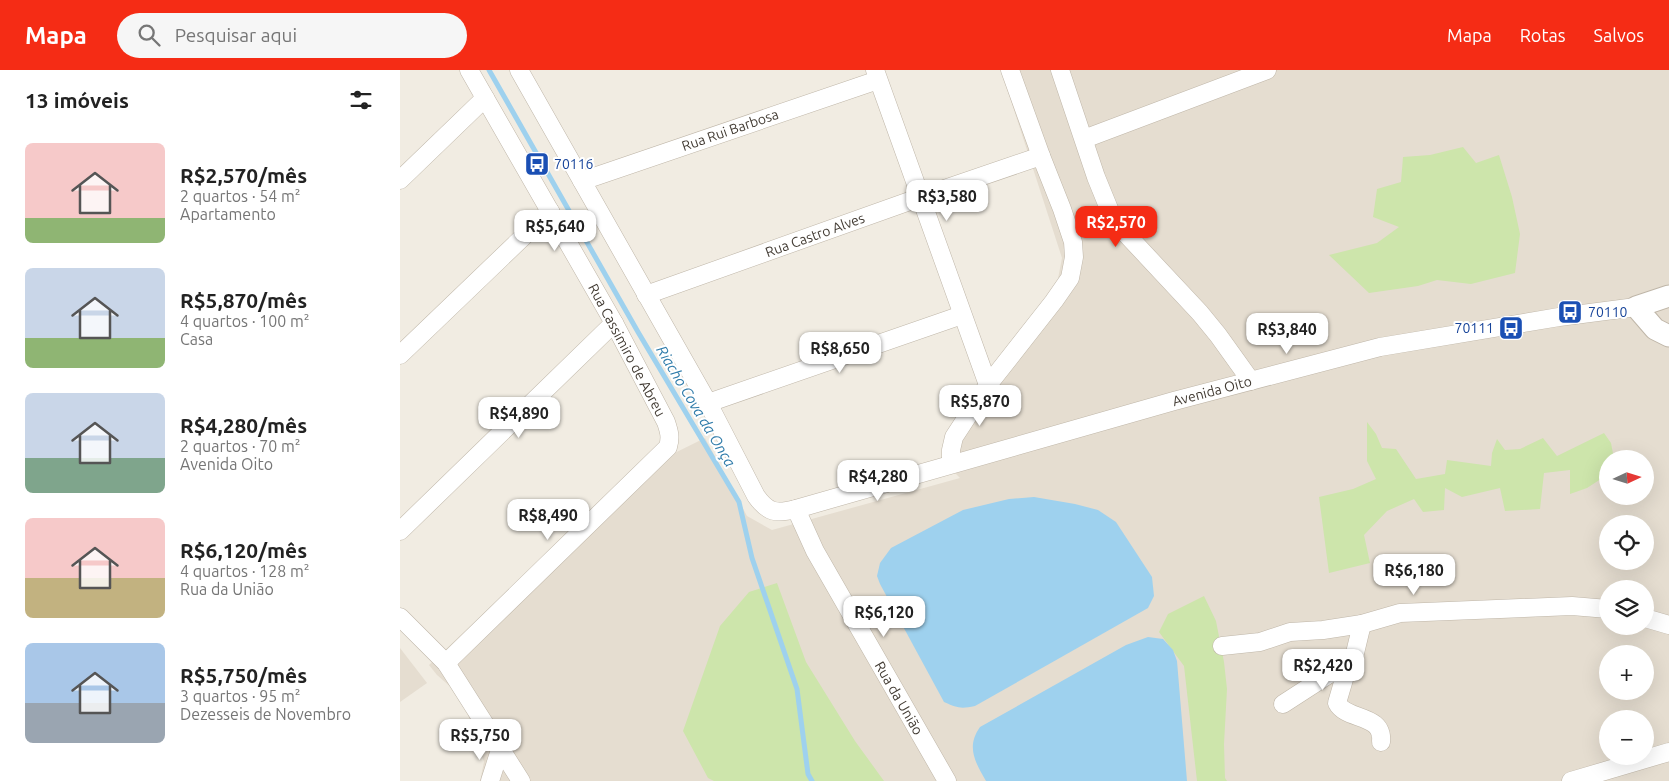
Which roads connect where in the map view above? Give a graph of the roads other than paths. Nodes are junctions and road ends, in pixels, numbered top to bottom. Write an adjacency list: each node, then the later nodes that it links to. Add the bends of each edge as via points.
1 (468, 70): 7 (street, Rua Cassimiro de Abreu)
2 (521, 70): 11 (street)
3 (1010, 70): 9 (street)
4 (1060, 70): 8 (street)
5 (1267, 70): 8 (street)
6 (877, 75): 11 (street, Rua Rui Barbosa); 12 (street)
7 (485, 98): 10 (street); 13 (street, Rua Cassimiro de Abreu)
8 (1084, 139): 21 (street, via 1114,221 1218,334)
9 (1040, 156): 12 (street, Rua Castro Alves); 22 (street, via 1073,242 1070,278)
10 (400, 180)
11 (582, 181): 14 (street)
12 (921, 196): 14 (street, Rua Castro Alves); 17 (street)
13 (550, 211): 18 (street, Rua Cassimiro de Abreu); 20 (street)
14 (646, 295): 23 (street)
15 (1669, 296): 16 (street)
16 (1636, 307): 19 (street, via 1655,329); 21 (street, Avenida Oito, via 1560,316 1380,347)
17 (962, 315): 22 (street); 23 (street)
18 (614, 323): 26 (street); 33 (street, Rua Cassimiro de Abreu, via 666,422 670,434 668,447)
19 (1669, 336)
20 (400, 355)
21 (1251, 381): 24 (street, Avenida Oito)
22 (988, 385): 24 (street, via 954,437)
23 (708, 403): 25 (street, via 761,503 777,512)
24 (951, 463): 25 (street, Avenida Oito)
25 (796, 509): 41 (street, Rua da União, via 815,551)
26 (400, 531)
27 (1599, 608): 30 (street, via 1572,606 1400,613)
28 (400, 616): 33 (street)
29 (1654, 621): 31 (street)
30 (1362, 624): 32 (street, via 1290,632 1252,644); 34 (street, via 1355,653)
31 (1669, 626)
32 (1222, 646)
33 (446, 663): 37 (street)
34 (1347, 669): 35 (street, via 1334,671); 36 (street, via 1337,703 1344,711 1378,727 1382,735)
35 (1283, 704)
36 (1380, 742)
37 (500, 750): 39 (street); 40 (street)
38 (1669, 752): 42 (street)
39 (490, 781)
40 (521, 781)
41 (947, 781)
42 (1571, 781)

